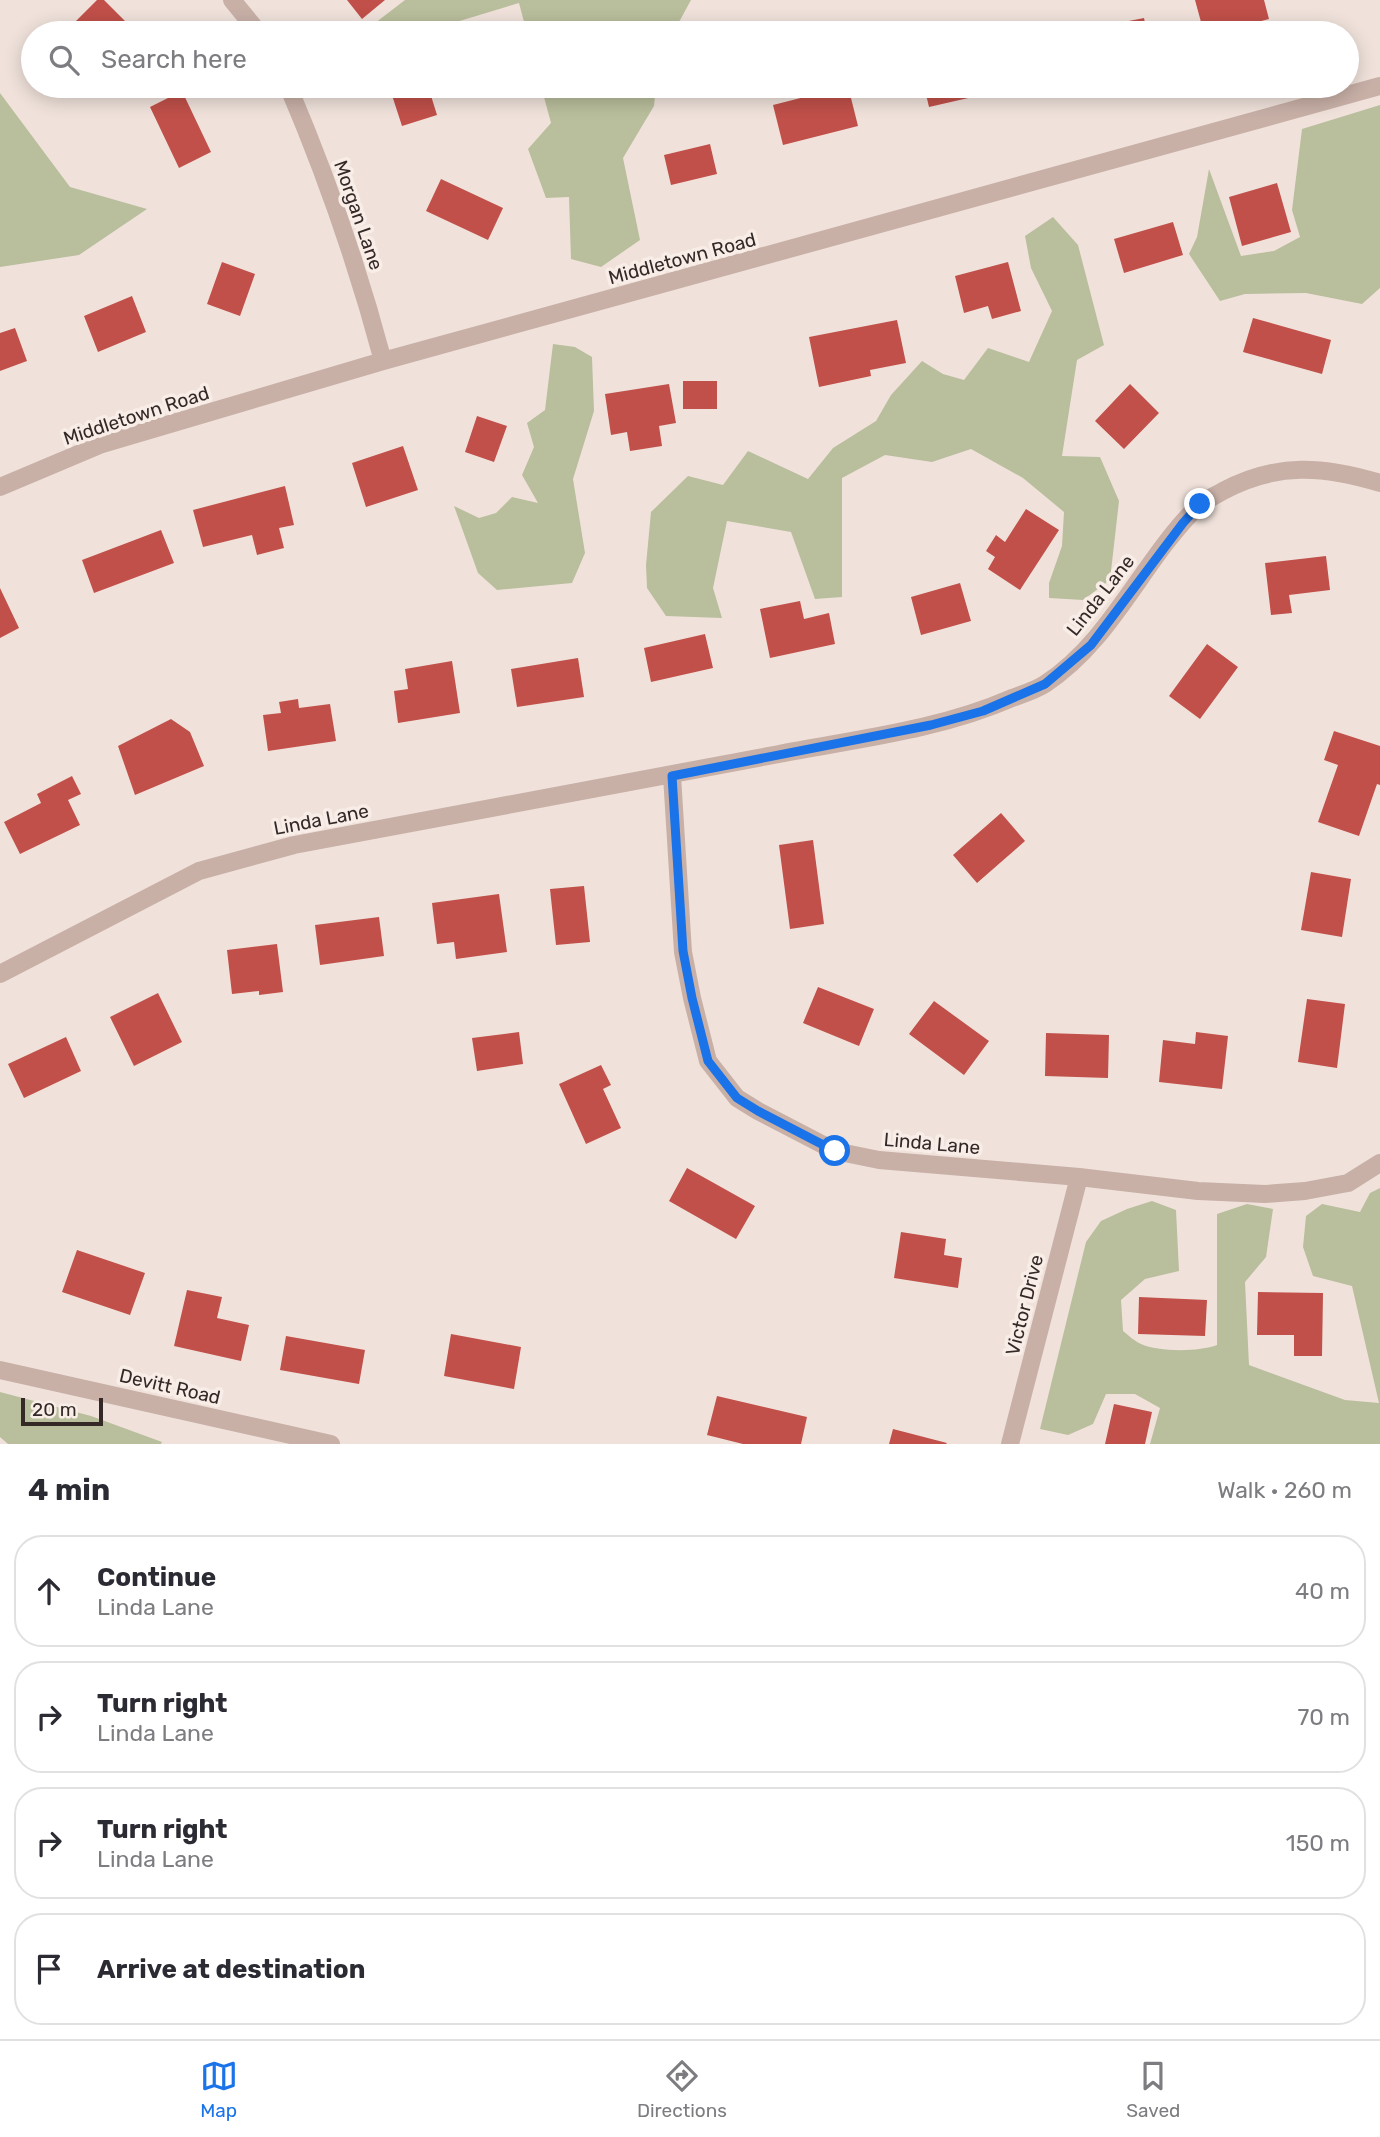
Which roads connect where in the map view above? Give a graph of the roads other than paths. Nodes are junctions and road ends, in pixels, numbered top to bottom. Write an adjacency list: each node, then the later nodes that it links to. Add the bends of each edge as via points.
1 (232, 0): 2 (street)
2 (249, 21)
3 (1380, 86): 4 (street, Middletown Road)
4 (1359, 92)
5 (293, 98): 7 (street, Morgan Lane, via 364,292)
6 (1338, 98): 7 (street, Middletown Road)
7 (383, 361): 9 (street, Middletown Road, via 102,444)
8 (1380, 483): 10 (street, Linda Lane, via 1320,469 1280,471 1242,481 1200,504 1091,645 1045,684 983,711)
9 (0, 487)
10 (672, 776): 11 (street, Linda Lane, via 236,859 166,886); 13 (street, Linda Lane, via 683,951 692,998 708,1061 737,1098 835,1151 879,1160)
11 (0, 974)
12 (1380, 1163): 13 (street, Linda Lane, via 1348,1183 1265,1194)
13 (1079, 1177): 16 (street, Victor Drive)
14 (0, 1370): 15 (street, Devitt Road)
15 (331, 1444)
16 (1010, 1444)

